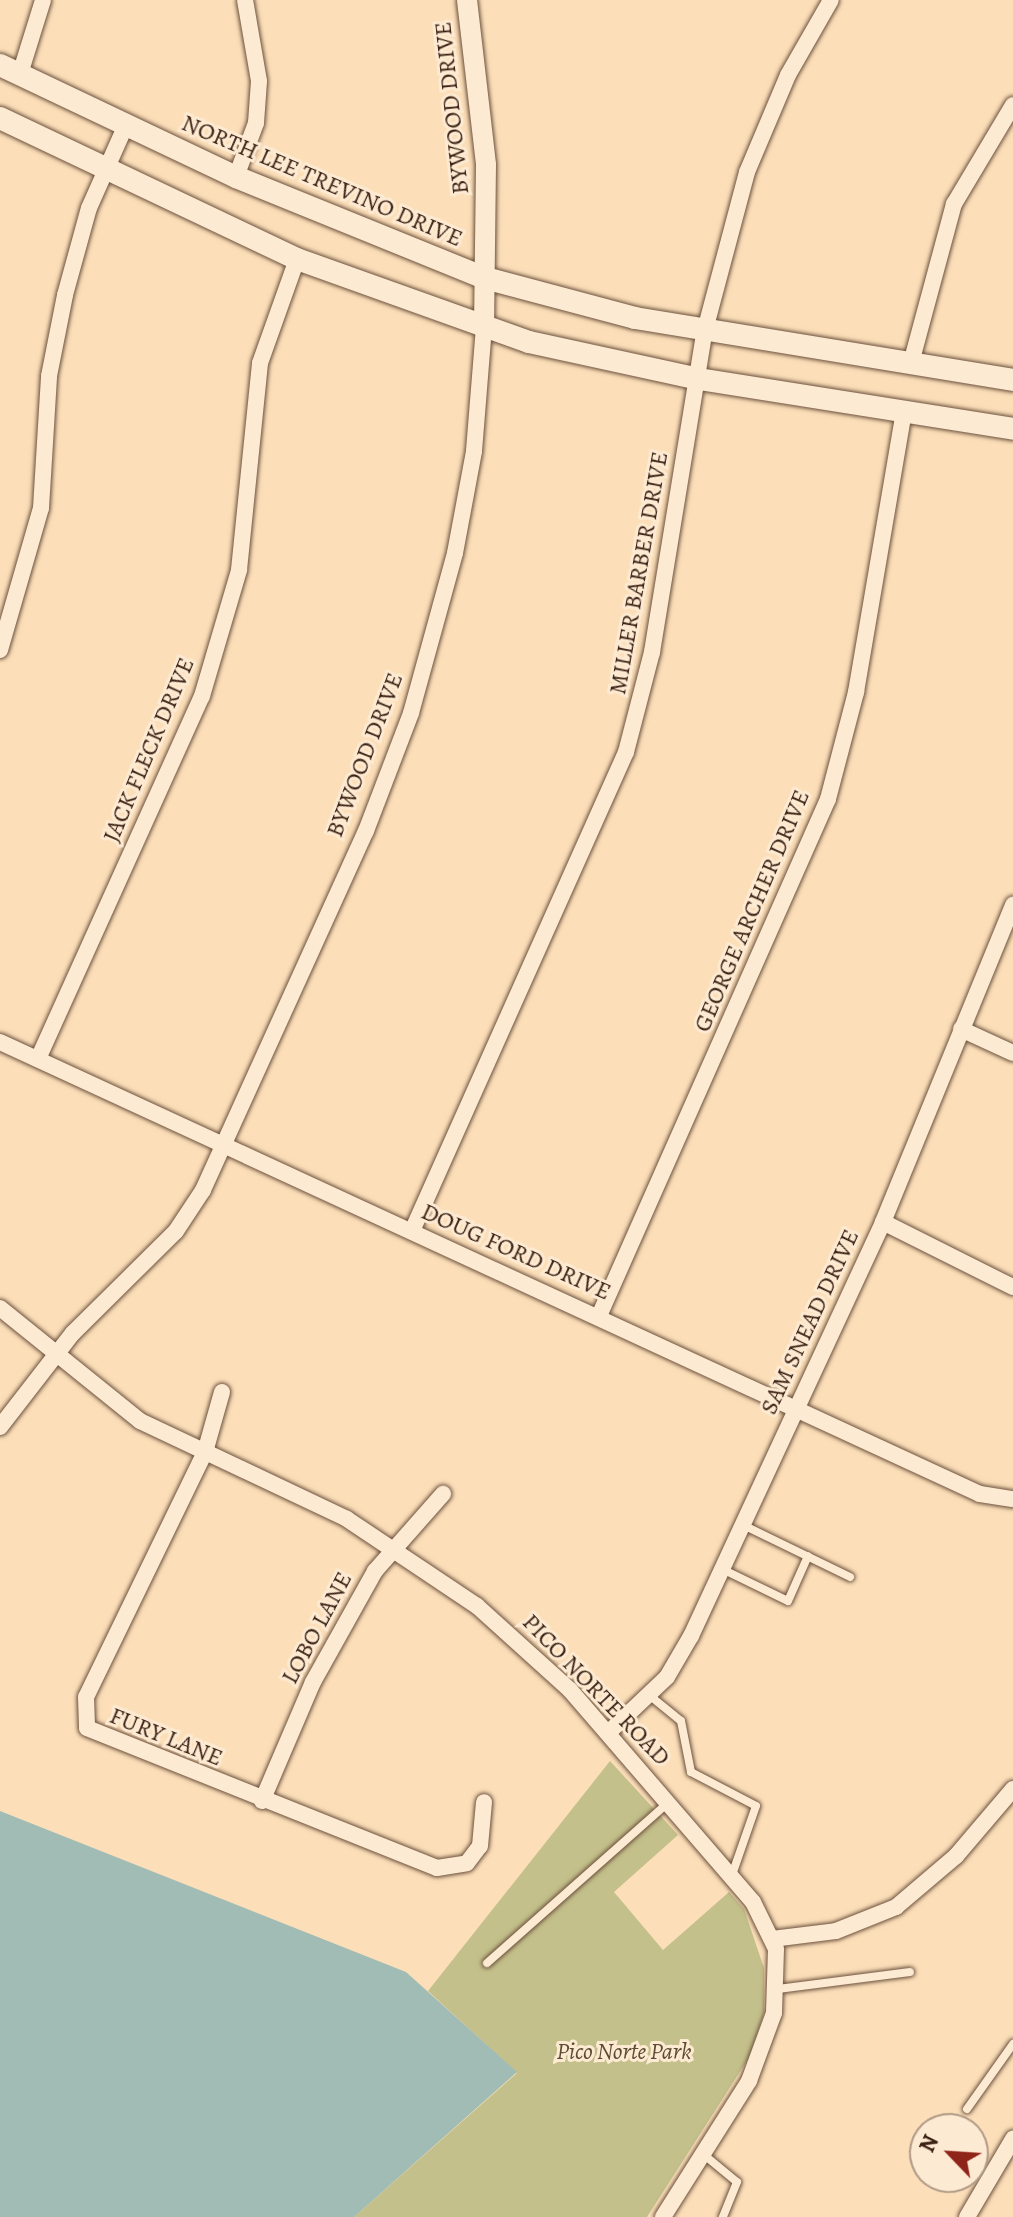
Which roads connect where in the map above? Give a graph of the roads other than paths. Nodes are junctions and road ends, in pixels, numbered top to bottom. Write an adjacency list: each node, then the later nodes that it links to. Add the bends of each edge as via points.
1 (43, 0): 5 (street)
2 (245, 0): 10 (street, via 259,81 256,123)
3 (467, 0): 12 (street, BYWOOD DRIVE, via 486,165)
4 (824, 2): 14 (street, MILLER BARBER DRIVE, via 747,172)
5 (10, 69): 8 (main road, NORTH LEE TREVINO DRIVE)
6 (1013, 105): 15 (street, via 954,204)
7 (0, 118): 9 (main road)
8 (126, 125): 9 (street); 10 (main road, NORTH LEE TREVINO DRIVE)
9 (106, 167): 11 (main road); 20 (street, via 65,295 49,376 46,476 34,550)
10 (236, 177): 12 (main road, NORTH LEE TREVINO DRIVE)
11 (297, 259): 13 (main road); 25 (street, JACK FLECK DRIVE, via 257,376 239,570 202,696)
12 (485, 278): 13 (street, BYWOOD DRIVE); 14 (main road, NORTH LEE TREVINO DRIVE)
13 (484, 328): 16 (main road); 26 (street, BYWOOD DRIVE, via 457,539 411,713)
14 (705, 330): 15 (main road, NORTH LEE TREVINO DRIVE); 16 (street, MILLER BARBER DRIVE)
15 (911, 363): 17 (main road, NORTH LEE TREVINO DRIVE)
16 (699, 379): 18 (main road); 28 (street, MILLER BARBER DRIVE, via 652,652 626,752)
17 (1013, 380)
18 (904, 411): 19 (main road); 31 (street, GEORGE ARCHER DRIVE, via 856,692 828,799)
19 (1013, 429)
20 (0, 650)
21 (1013, 905): 22 (street, SAM SNEAD DRIVE)
22 (961, 1029): 24 (street); 27 (street, SAM SNEAD DRIVE)
23 (0, 1042): 25 (street, DOUG FORD DRIVE)
24 (1013, 1053)
25 (38, 1059): 26 (street, DOUG FORD DRIVE)
26 (224, 1147): 28 (street, DOUG FORD DRIVE); 32 (street, BYWOOD DRIVE, via 176,1231)
27 (883, 1222): 29 (street); 34 (street, SAM SNEAD DRIVE)
28 (412, 1231): 31 (street, DOUG FORD DRIVE)
29 (1013, 1287)
30 (0, 1308): 32 (street, PICO NORTE ROAD)
31 (599, 1316): 34 (street, DOUG FORD DRIVE)
32 (55, 1357): 35 (street, BYWOOD DRIVE); 36 (street, PICO NORTE ROAD, via 140,1421)
33 (222, 1392): 36 (street, FURY LANE)
34 (796, 1405): 38 (street, DOUG FORD DRIVE, via 980,1494); 39 (street, SAM SNEAD DRIVE)
35 (0, 1427)
36 (205, 1452): 40 (street, PICO NORTE ROAD); 47 (street, FURY LANE, via 82,1714 96,1738)
37 (443, 1494): 40 (street, LOBO LANE)
38 (1013, 1499)
39 (742, 1525): 41 (lane); 42 (street, SAM SNEAD DRIVE)
40 (396, 1548): 45 (street, PICO NORTE ROAD, via 516,1638); 47 (street, LOBO LANE, via 375,1571 319,1670)
41 (808, 1556): 42 (lane, via 788,1601); 43 (lane)
42 (722, 1569): 44 (street, SAM SNEAD DRIVE, via 679,1659)
43 (850, 1577)
44 (649, 1695): 45 (street, SAM SNEAD DRIVE); 50 (lane, via 681,1721 691,1772 756,1806 760,1814)
45 (608, 1733): 49 (street, PICO NORTE ROAD)
46 (1013, 1789): 51 (street, via 956,1856 896,1907 836,1931)
47 (262, 1801): 48 (street, FURY LANE, via 452,1869 480,1846)
48 (484, 1802)
49 (669, 1802): 50 (street, PICO NORTE ROAD); 52 (lane)
50 (732, 1875): 51 (street, PICO NORTE ROAD)
51 (772, 1939): 54 (street, PICO NORTE ROAD)
52 (487, 1963)
53 (910, 1972): 54 (lane)
54 (778, 1989): 58 (street, PICO NORTE ROAD, via 749,2081)
55 (1013, 2044): 56 (lane)
56 (967, 2109)
57 (1013, 2139): 59 (street)
58 (703, 2154): 61 (street, PICO NORTE ROAD); 62 (lane, via 737,2182)
59 (999, 2160): 60 (street); 63 (street)
60 (1013, 2171)
61 (663, 2217)
62 (723, 2217)
63 (967, 2217)

